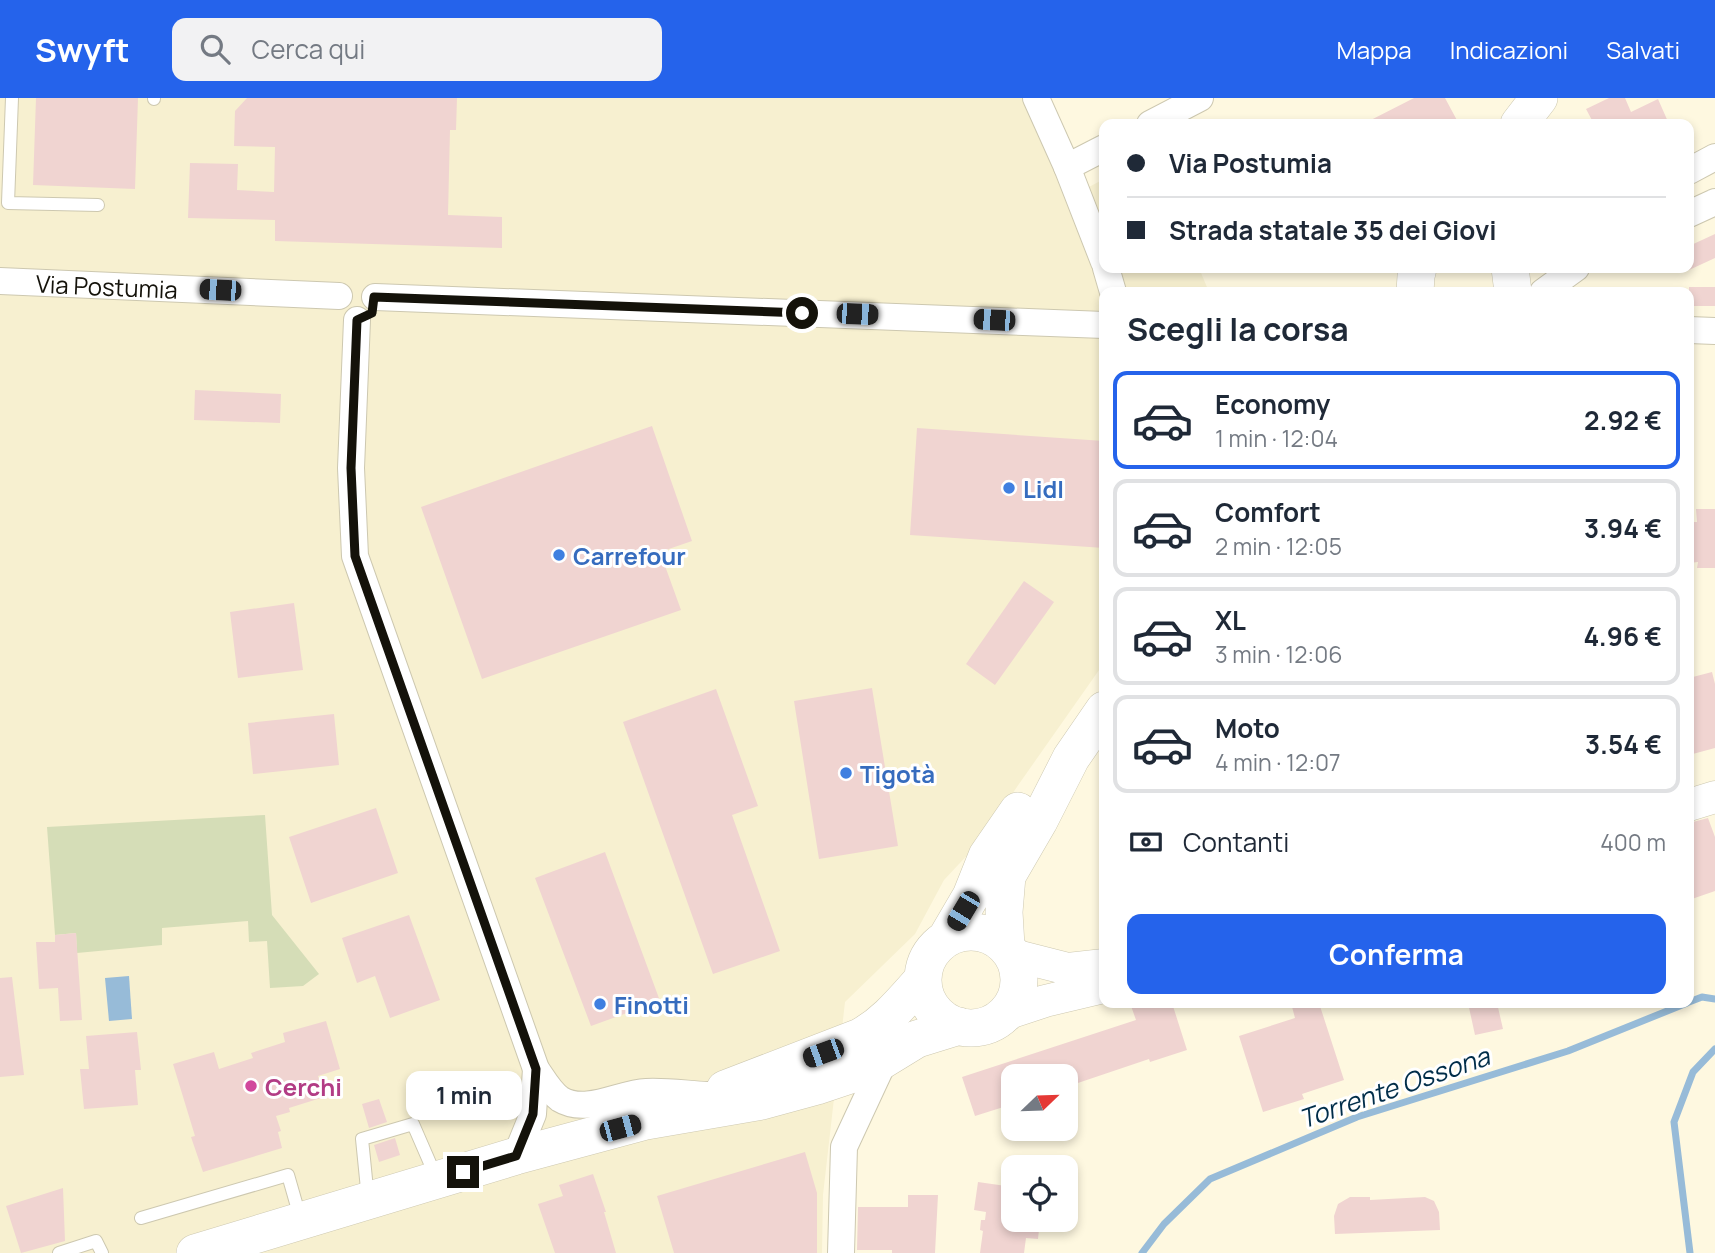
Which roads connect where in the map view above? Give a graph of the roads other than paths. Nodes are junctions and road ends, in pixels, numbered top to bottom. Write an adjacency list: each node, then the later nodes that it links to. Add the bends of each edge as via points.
1 (12, 98): 12 (lane)
2 (1036, 98): 9 (street)
3 (1200, 98): 5 (street)
4 (1539, 98): 6 (main road)
5 (1160, 119)
6 (1523, 119)
7 (1099, 151): 9 (street)
8 (1715, 157): 10 (street)
9 (1067, 167): 15 (street)
10 (1694, 168)
11 (1715, 202): 14 (street)
12 (4, 203): 13 (lane)
13 (98, 205)
14 (1694, 212)
15 (1099, 249)
16 (1569, 273): 18 (street)
17 (0, 281): 19 (street, Via Postumia)
18 (1550, 287)
19 (339, 296): 20 (street, via 357,283 368,287); 21 (street, via 342,313)
20 (374, 297): 21 (street, via 372,313); 22 (street)
21 (357, 320): 37 (street, via 351,468 355,556)
22 (1099, 325)
23 (1694, 330): 24 (street)
24 (1715, 331)
25 (1099, 717): 26 (main road)
26 (1071, 758): 29 (main road, via 1021,807 997,840); 30 (main road, via 1007,876 1004,912)
27 (1715, 797): 28 (street)
28 (1694, 803)
29 (947, 937): 30 (main road, via 984,933); 32 (main road, via 929,955)
30 (1010, 951): 31 (street, via 1068,969); 34 (main road, via 1020,980)
31 (1099, 966)
32 (923, 979): 35 (main road, via 924,992 937,1014); 36 (main road)
33 (1099, 988): 34 (street)
34 (1006, 1014): 35 (main road, via 984,1027)
35 (959, 1026): 36 (main road)
36 (871, 1055): 38 (main road, via 846,1044); 39 (street); 39 (street); 40 (main road, via 762,1101)
37 (536, 1069): 38 (street, via 560,1099 570,1103 595,1103 645,1092); 41 (street, via 533,1114)
38 (707, 1095): 40 (main road)
39 (857, 1118): 49 (street, via 844,1147)
40 (646, 1121): 41 (main road)
41 (516, 1156): 42 (main road)
42 (437, 1180): 43 (main road); 43 (lane, via 412,1124 362,1139)
43 (369, 1201): 45 (main road)
44 (141, 1218): 45 (lane, via 288,1175)
45 (301, 1221): 48 (main road)
46 (59, 1253): 47 (lane, via 96,1241)
47 (102, 1253)
48 (195, 1253)
49 (841, 1253)

